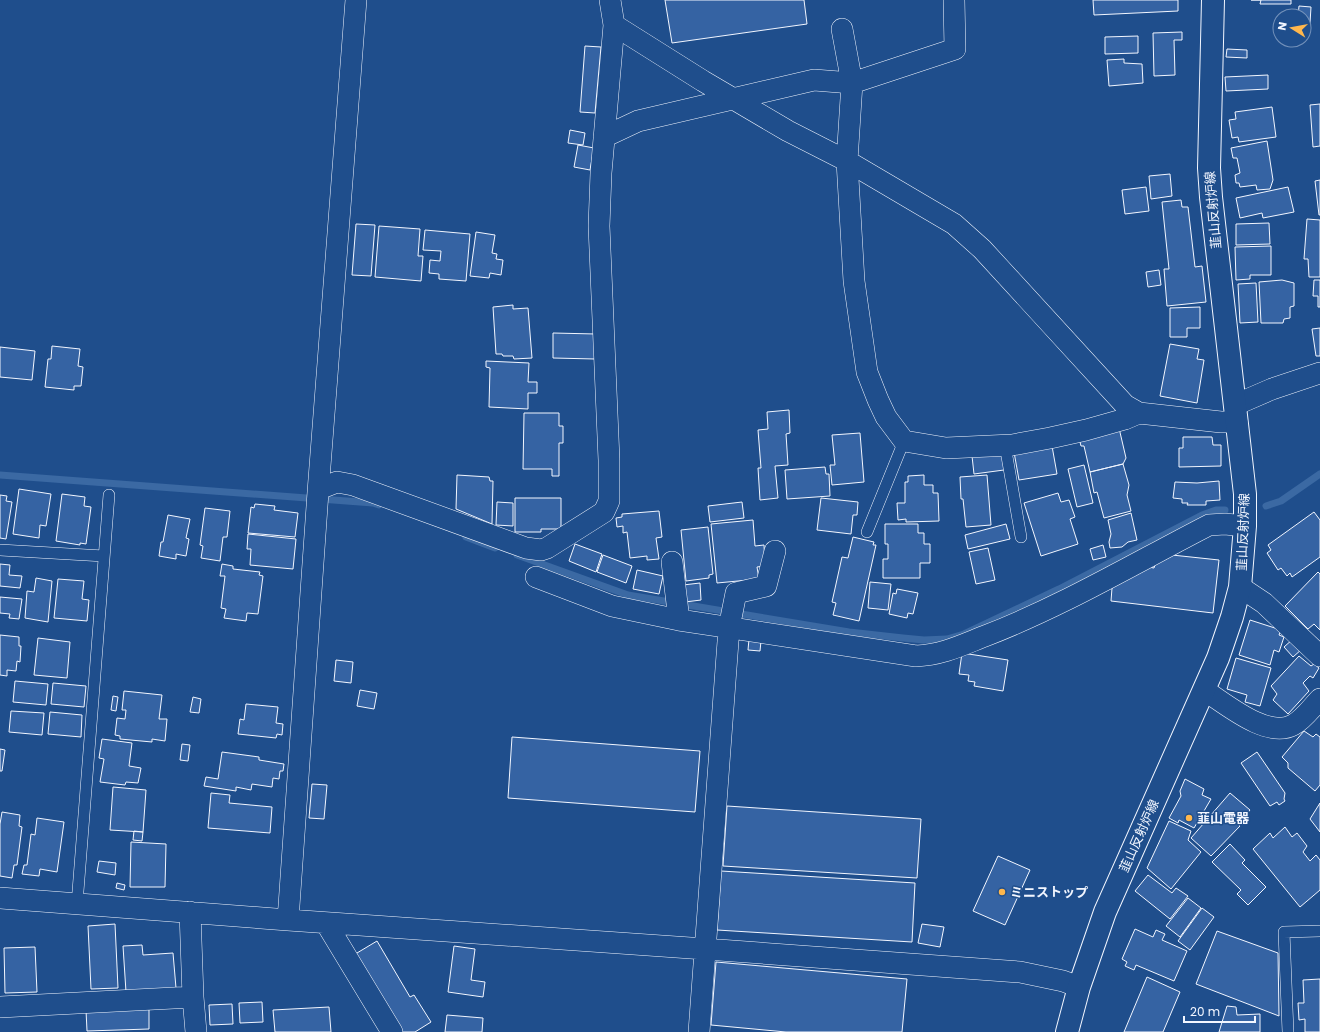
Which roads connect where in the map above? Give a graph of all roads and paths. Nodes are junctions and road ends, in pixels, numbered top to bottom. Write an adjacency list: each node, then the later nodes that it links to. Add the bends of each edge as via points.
1 (356, 0): 17 (street)
2 (610, 0): 5 (street)
3 (954, 0): 7 (street, via 955,49)
4 (1213, 0): 13 (main road, 韮山反射炉線, via 1209,168)
5 (614, 25): 8 (street); 9 (street)
6 (842, 29): 7 (street)
7 (852, 83): 8 (street, via 814,80); 10 (street)
8 (733, 98): 9 (street, via 638,121); 10 (street, via 788,131)
9 (604, 137): 17 (street, via 599,226 609,460 609,501 604,512 541,550 526,548 353,485 337,482)
10 (847, 161): 12 (street, via 954,224 982,248 1125,404); 14 (street, via 854,282 868,372 886,417)
11 (1320, 373): 13 (street, via 1272,389)
12 (1139, 413): 13 (street, via 1221,422); 15 (street, via 1086,430)
13 (1236, 414): 18 (main road, 韮山反射炉線, via 1245,494)
14 (904, 441): 15 (street, via 946,448); 19 (lane)
15 (1005, 445): 20 (lane)
16 (109, 495): 23 (lane)
17 (318, 495): 35 (street)
18 (1245, 526): 26 (main road, 韮山反射炉線); 28 (street, via 1209,525 1059,604 1006,628 933,655 916,656)
19 (867, 532)
20 (1021, 537)
21 (0, 550): 23 (lane)
22 (775, 551): 28 (street, via 766,586 736,593)
23 (104, 556): 33 (lane)
24 (672, 562): 27 (street)
25 (536, 577): 27 (street, via 612,606)
26 (1240, 586): 29 (street, via 1264,603); 30 (main road, 韮山反射炉線, via 1232,617)
27 (679, 618): 28 (street)
28 (730, 619): 38 (street)
29 (1320, 656)
30 (1204, 690): 31 (street, via 1254,723 1281,729 1298,722); 39 (main road, 韮山反射炉線, via 1105,912)
31 (1320, 699)
32 (0, 898): 33 (street)
33 (77, 904): 34 (street)
34 (190, 912): 35 (street); 40 (street)
35 (288, 920): 36 (street)
36 (326, 923): 38 (street); 43 (street)
37 (1320, 930): 46 (lane, via 1284,932)
38 (705, 949): 39 (street, via 1020,972); 44 (street)
39 (1079, 987): 45 (main road, 韮山反射炉線)
40 (193, 997): 41 (street); 42 (street)
41 (0, 1007)
42 (196, 1032)
43 (392, 1032)
44 (699, 1032)
45 (1067, 1032)
46 (1288, 1032)

